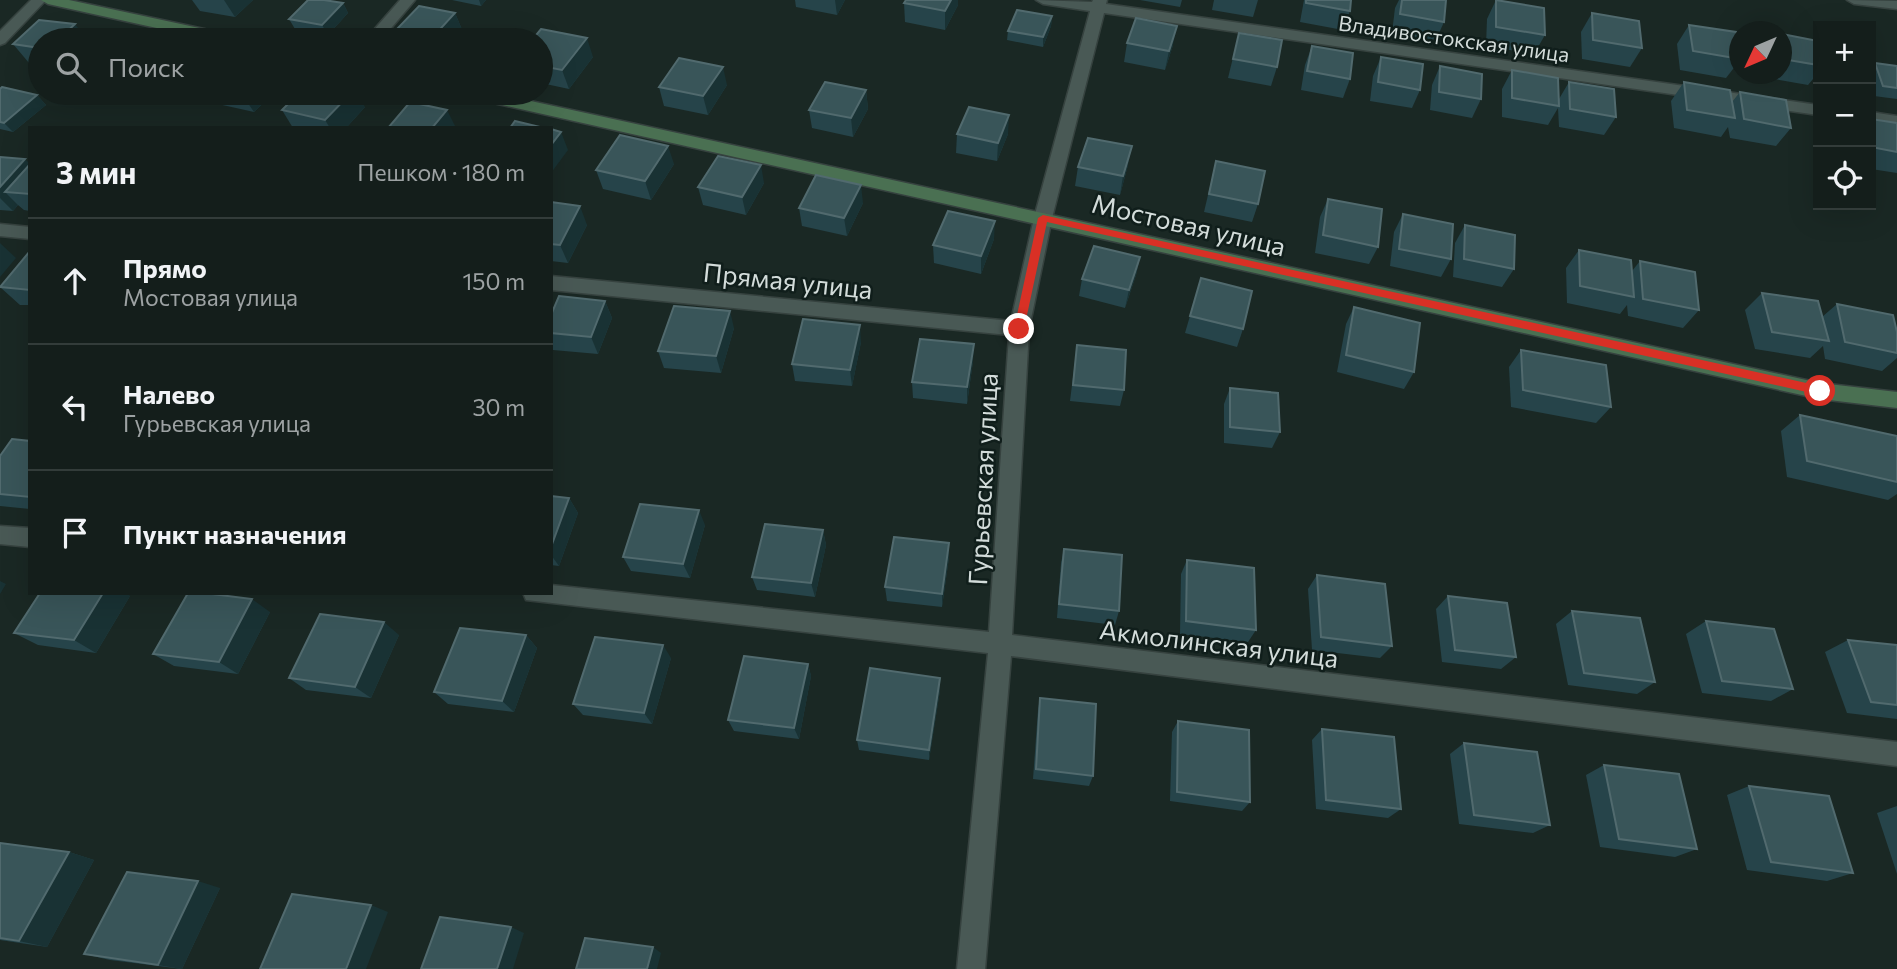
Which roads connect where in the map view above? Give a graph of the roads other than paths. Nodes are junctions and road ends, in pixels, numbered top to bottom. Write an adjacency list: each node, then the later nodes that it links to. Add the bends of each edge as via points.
1 (38, 0): 11 (street)
2 (48, 0): 9 (street)
3 (408, 0): 10 (street)
4 (1043, 0): 7 (street, Владивостокская улица)
5 (1854, 0): 8 (street)
6 (1892, 0): 8 (street)
7 (1098, 5): 13 (street, Владивостокская улица); 16 (street, Гурьевская улица)
8 (1897, 5)
9 (177, 28)
10 (384, 28)
11 (0, 40)
12 (526, 105): 16 (street, Мостовая улица)
13 (1813, 109)
14 (1876, 118): 15 (street)
15 (1897, 121)
16 (1043, 218): 20 (street, Гурьевская улица); 21 (street, Мостовая улица, via 1820,391)
17 (0, 230): 18 (street)
18 (28, 233)
19 (553, 284): 20 (street, Прямая улица)
20 (1019, 329): 25 (street, Гурьевская улица)
21 (1897, 400)
22 (0, 535): 23 (street)
23 (28, 538)
24 (552, 595): 25 (street, Акмолинская улица)
25 (1000, 644): 26 (street, Акмолинская улица); 27 (street, Гурьевская улица)
26 (1897, 754)
27 (971, 969)

